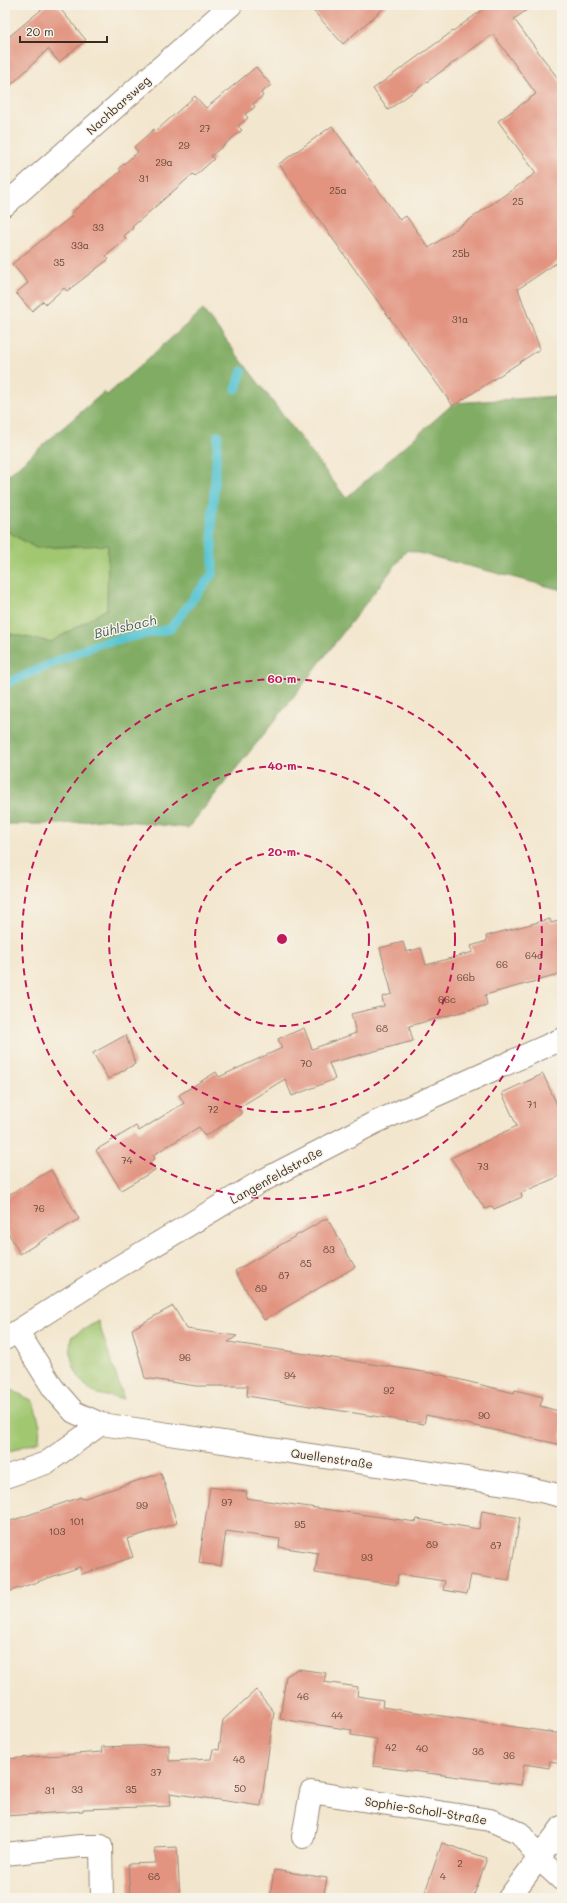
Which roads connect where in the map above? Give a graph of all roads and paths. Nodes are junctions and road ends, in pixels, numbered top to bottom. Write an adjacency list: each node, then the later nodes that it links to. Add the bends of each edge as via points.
1 (231, 5): 2 (street, Nachbarsweg)
2 (5, 205)
3 (562, 1039): 4 (street, Langenfeldstraße, via 374,1123 260,1182 115,1269)
4 (11, 1336): 5 (street, Quellenstraße, via 74,1412)
5 (101, 1424): 6 (street, via 46,1463); 7 (street, Quellenstraße, via 520,1486)
6 (5, 1477)
7 (562, 1496)
8 (562, 1827): 11 (street)
9 (303, 1837): 11 (street, Sophie-Scholl-Straße, via 312,1792 490,1820 520,1833)
10 (5, 1854): 13 (street, via 101,1846)
11 (539, 1859): 12 (street, Sophie-Scholl-Straße); 14 (street)
12 (562, 1880)
13 (102, 1898)
14 (509, 1898)

